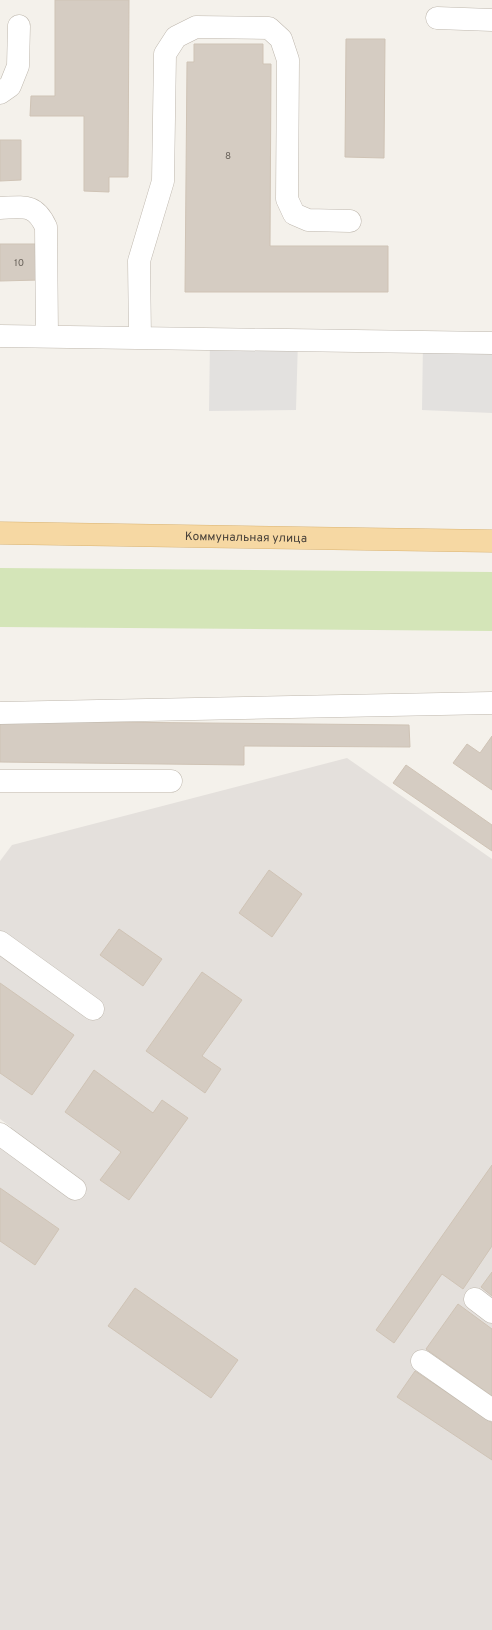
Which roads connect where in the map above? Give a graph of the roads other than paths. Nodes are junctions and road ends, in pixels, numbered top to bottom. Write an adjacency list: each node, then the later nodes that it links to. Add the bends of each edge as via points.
1 (437, 18): 2 (street)
2 (492, 20)
3 (19, 26): 4 (street, via 18,66 10,86)
4 (0, 93)
5 (0, 208): 8 (street, via 28,207 40,215 46,228)
6 (350, 221): 9 (street, via 308,220 294,214 286,199 288,60 281,39 269,28 196,27 176,37 165,54 163,182 139,261)
7 (0, 336): 8 (street)
8 (47, 336): 9 (street)
9 (140, 338): 10 (street)
10 (492, 343)
11 (0, 533): 12 (main road, Коммунальная улица)
12 (492, 541)
13 (491, 703): 14 (street)
14 (0, 713)
15 (0, 781): 16 (street)
16 (171, 781)
17 (0, 942): 18 (street)
18 (93, 1009)
19 (0, 1134): 20 (street)
20 (75, 1189)
21 (422, 1360): 22 (street)
22 (492, 1410)

